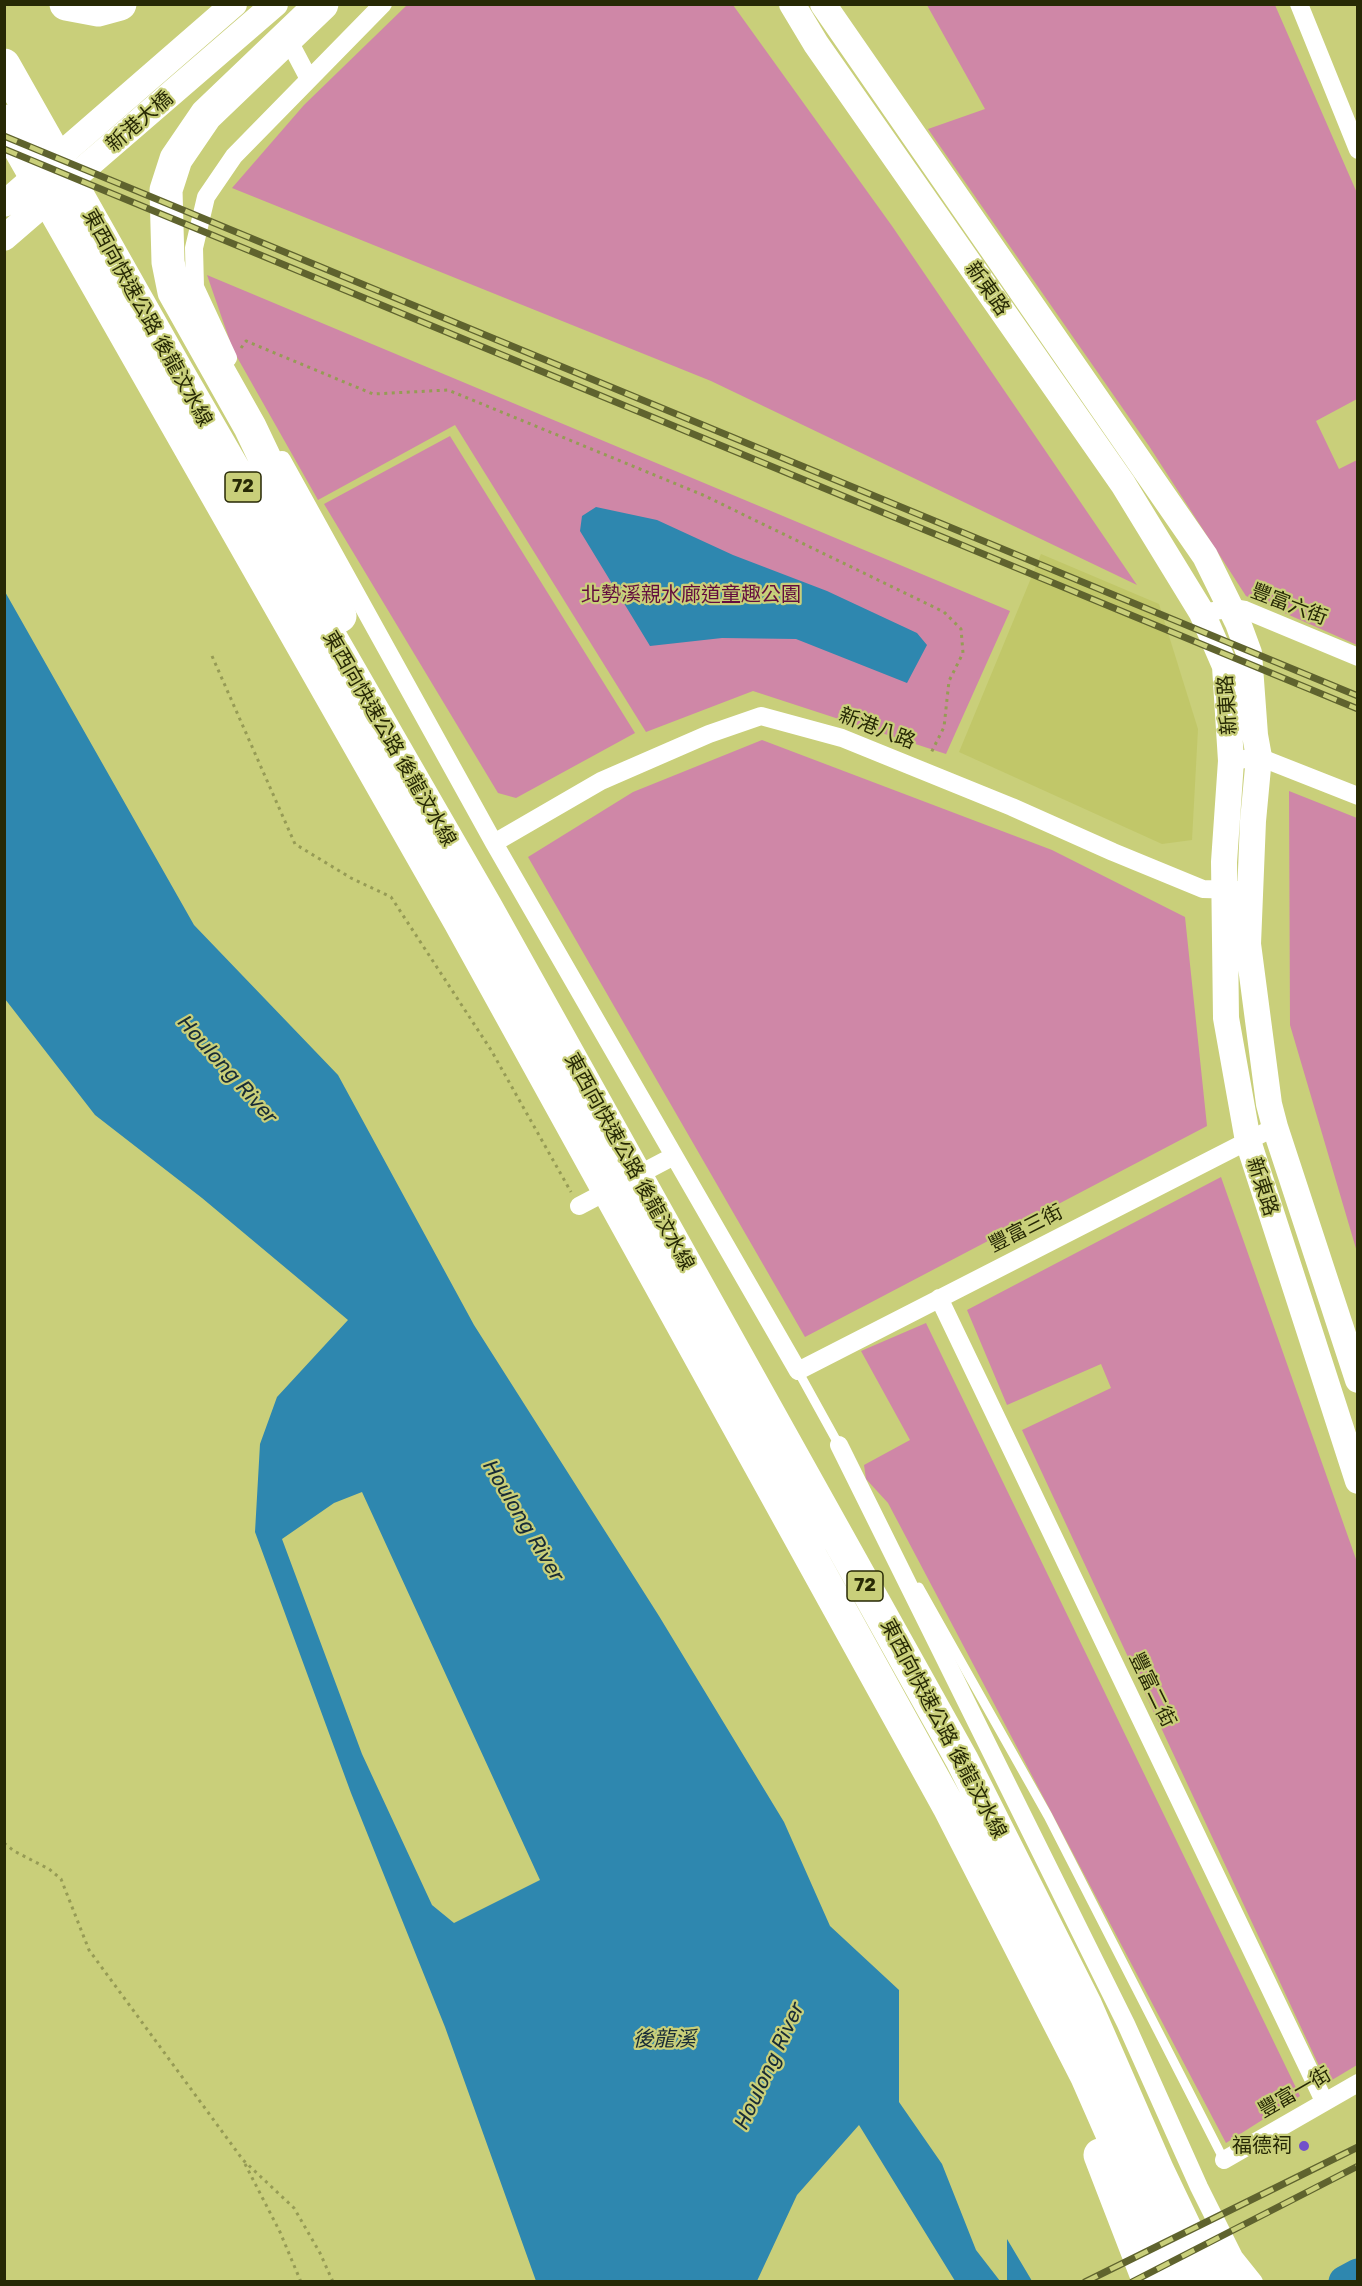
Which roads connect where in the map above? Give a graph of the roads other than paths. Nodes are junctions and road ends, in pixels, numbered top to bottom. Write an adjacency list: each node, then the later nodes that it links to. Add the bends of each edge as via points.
1 (66, 4): 2 (highway, via 98,10)
2 (120, 4)
3 (234, 4): 15 (main road, 新港大橋)
4 (275, 4): 16 (main road, 新港大橋)
5 (322, 4): 24 (highway, via 206,115 176,159 166,190 168,262 174,292 250,427)
6 (382, 4): 12 (street)
7 (1299, 4): 14 (street)
8 (830, 6): 9 (street); 17 (main road, 新東路, via 1205,555)
9 (797, 12): 18 (main road, 新東路, via 1124,484)
10 (290, 43): 12 (street)
11 (4, 65): 24 (highway, 東西向快速公路 後龍汶水線 / 72)
12 (309, 79): 23 (street, via 234,156 206,197 194,248 195,287 241,386)
13 (4, 121): 27 (highway, 東西向快速公路 後龍汶水線 / 72)
14 (1358, 150)
15 (4, 204)
16 (4, 238)
17 (1233, 608): 18 (street, 豐富六街); 19 (street, 豐富六街); 20 (main road, 新東路, via 1249,653)
18 (1202, 613): 21 (main road, 新東路, via 1225,666)
19 (1358, 657)
20 (1259, 757): 21 (street); 22 (street); 26 (main road, 新東路)
21 (1231, 761): 25 (main road, 新東路)
22 (1358, 796)
23 (494, 843): 25 (street, 新港八路, via 602,781 709,734 761,716 843,738 1203,889); 30 (street)
24 (452, 850): 27 (highway, 東西向快速公路 後龍汶水線 / 72)
25 (1224, 890): 26 (street, 新港八路); 29 (main road, 新東路, via 1226,1018)
26 (1250, 891): 28 (main road, 新東路, via 1248,944)
27 (473, 913): 37 (highway, 東西向快速公路 後龍汶水線 / 72); 38 (highway, 東西向快速公路 後龍汶水線 / 72)
28 (1275, 1127): 29 (street, 豐富三街); 34 (main road, 新東路)
29 (1248, 1141): 32 (street, 豐富三街); 36 (main road, 新東路)
30 (674, 1156): 31 (street); 33 (street)
31 (579, 1206)
32 (939, 1298): 33 (street, 豐富三街); 40 (street, 豐富二街)
33 (798, 1371): 35 (lane)
34 (1358, 1380)
35 (839, 1445): 41 (lane, via 1047,1816); 42 (street, via 1121,2013)
36 (1358, 1481)
37 (962, 1760): 42 (highway, via 1047,1881 1137,2072 1175,2166); 45 (highway, 東西向快速公路 後龍汶水線 / 72, via 1086,2006)
38 (949, 1807): 43 (highway, via 997,1932 1080,2105); 44 (highway, 東西向快速公路 後龍汶水線 / 72, via 1087,2077)
39 (1358, 2083): 40 (street, 豐富一街)
40 (1324, 2101): 41 (street, 豐富一街)
41 (1224, 2160)
42 (1235, 2269): 46 (street)
43 (1149, 2282)
44 (1177, 2282)
45 (1211, 2282)
46 (1254, 2282)

